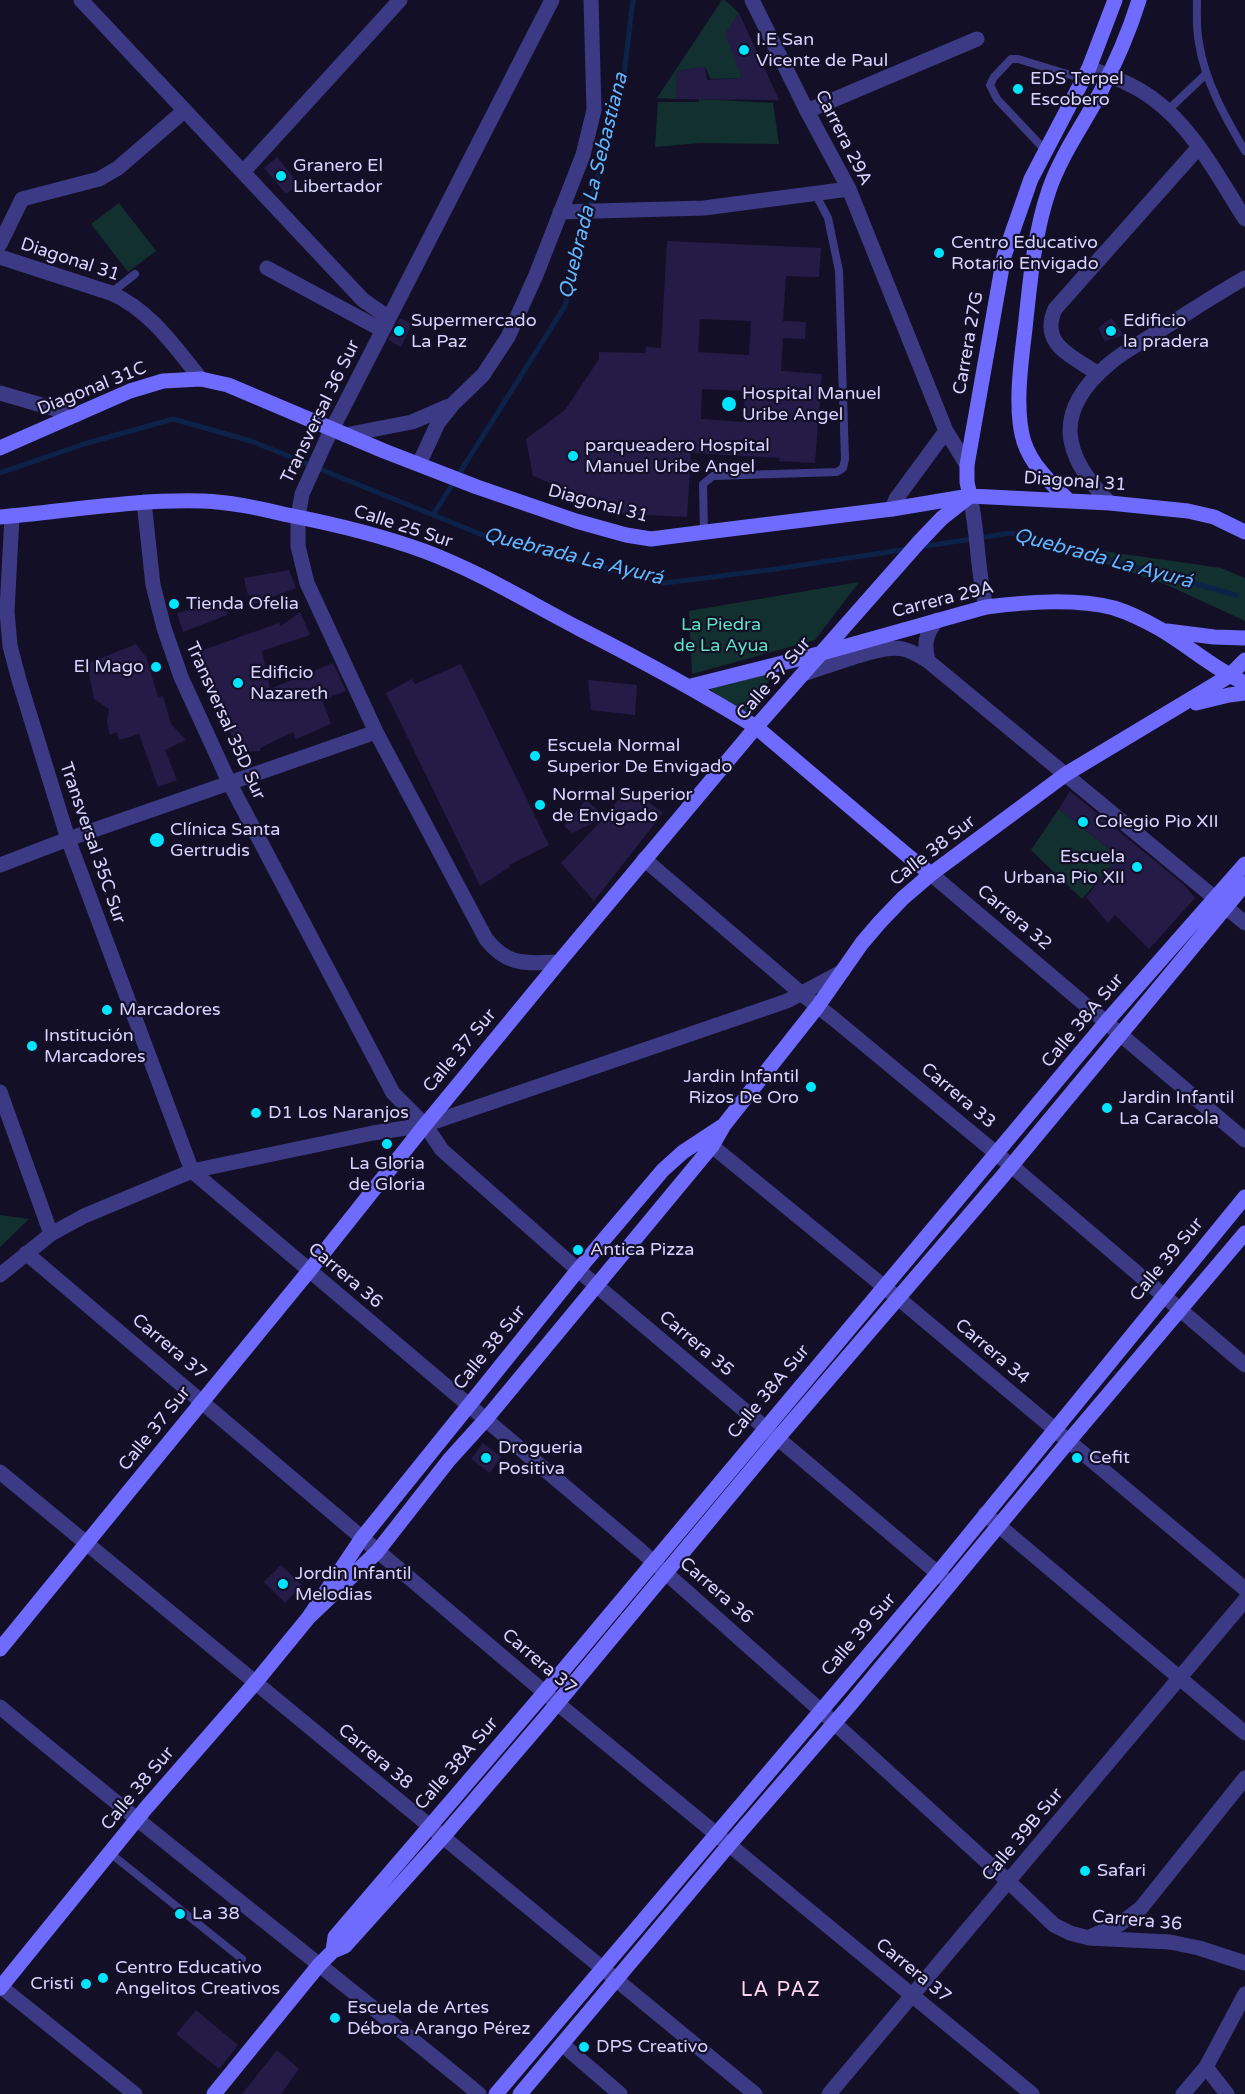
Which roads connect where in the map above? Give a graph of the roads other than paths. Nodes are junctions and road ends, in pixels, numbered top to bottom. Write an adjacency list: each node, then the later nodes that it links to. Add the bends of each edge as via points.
1 (81, 0): 13 (street)
2 (400, 0): 19 (street)
3 (552, 0): 32 (street, Transversal 36 Sur)
4 (591, 0): 22 (street, via 594,110 584,155)
5 (752, 0): 14 (street, Carrera 29A)
6 (1115, 0): 10 (main road, Carrera 27G)
7 (1139, 0): 12 (main road)
8 (1197, 0): 11 (lane, via 1198,41)
9 (977, 39): 14 (street)
10 (1089, 68): 12 (street); 17 (main road, Carrera 27G); 17 (lane, via 1077,77 1011,59 994,77 990,85 997,99)
11 (1206, 74): 15 (lane); 18 (lane)
12 (1109, 75): 15 (street, via 1130,84); 44 (main road, via 1050,189 1038,231 1023,346 1020,418 1024,442 1046,478)
13 (184, 111): 19 (street); 24 (street, via 118,168 99,179 22,199)
14 (807, 111): 20 (street, Carrera 29A)
15 (1167, 111): 16 (street)
16 (1199, 147): 23 (street); 33 (street, via 1055,309 1050,321 1053,339)
17 (1045, 150): 42 (main road, Carrera 27G, via 1004,256)
18 (1245, 151)
19 (244, 171): 30 (street)
20 (849, 189): 21 (street); 38 (street, Carrera 29A)
21 (815, 193): 22 (street, via 704,208); 50 (lane, via 828,218 839,271 843,468 837,472 713,476 703,484)
22 (560, 212): 36 (street, via 508,337 483,375)
23 (1245, 219)
24 (0, 244)
25 (0, 257): 29 (street, Diagonal 31)
26 (267, 268): 31 (street)
27 (135, 274): 29 (lane)
28 (1242, 278): 33 (street, via 1125,352)
29 (111, 293): 34 (street, Diagonal 31, via 146,314)
30 (363, 300): 31 (street, via 363,309); 32 (street)
31 (356, 316): 32 (street)
32 (385, 324): 39 (street, Transversal 36 Sur)
33 (1098, 374): 46 (street, via 1079,395 1070,437 1085,476)
34 (201, 379): 37 (main road, Diagonal 31C, via 163,381); 39 (main road, Diagonal 31, via 228,385)
35 (0, 393): 37 (street)
36 (453, 404): 39 (street, via 412,422); 41 (street, via 438,423)
37 (76, 415): 40 (main road, Diagonal 31C)
38 (946, 431): 42 (street, Carrera 29A); 47 (street)
39 (339, 432): 41 (main road, Diagonal 31); 49 (street, Transversal 36 Sur, via 318,458 302,494)
40 (0, 448)
41 (422, 465): 50 (main road, Diagonal 31, via 626,535 651,538)
42 (967, 465): 43 (main road, Carrera 27G)
43 (970, 496): 44 (main road, Diagonal 31); 47 (main road, Diagonal 31); 52 (street, Carrera 27G); 56 (main road, Calle 37 Sur, via 920,541)
44 (1068, 501): 46 (main road, Diagonal 31)
45 (144, 502): 48 (main road, Calle 25 Sur); 49 (main road, Calle 25 Sur, via 205,501); 68 (street, Transversal 35D Sur, via 153,585 164,628 181,676)
46 (1110, 503): 51 (main road, Diagonal 31, via 1188,511 1214,517)
47 (892, 509): 50 (main road, Diagonal 31)
48 (6, 517): 69 (street, Transversal 35C Sur, via 10,646)
49 (298, 517): 62 (main road, Calle 25 Sur, via 426,552); 66 (street, Transversal 36 Sur, via 298,546 308,583)
50 (704, 532)
51 (1245, 532)
52 (986, 607): 53 (main road, Carrera 29A); 54 (main road, Carrera 29A, via 1089,604 1137,617)
53 (937, 620): 56 (main road, Carrera 29A); 58 (street, via 929,629 924,647)
54 (1161, 630): 55 (main road); 60 (main road, Carrera 29A)
55 (1245, 638)
56 (822, 654): 59 (main road, Calle 37 Sur); 62 (main road, Carrera 29A)
57 (1245, 660): 60 (main road)
58 (928, 661): 59 (street, via 902,648 884,649); 67 (street)
59 (803, 674): 65 (main road, Calle 37 Sur)
60 (1229, 676): 61 (main road, Carrera 29A); 64 (main road, Calle 38 Sur)
61 (1245, 684)
62 (691, 686): 65 (main road, Calle 25 Sur)
63 (1245, 693): 64 (main road)
64 (1167, 712): 67 (main road, Calle 38 Sur)
65 (756, 728): 70 (main road, Calle 37 Sur); 73 (main road, Carrera 32)
66 (376, 732): 68 (street); 77 (street, Transversal 36 Sur, via 486,939 504,957 516,961)
67 (1066, 774): 73 (main road, Calle 38 Sur); 75 (street)
68 (230, 784): 69 (street); 84 (street, Transversal 35D Sur, via 393,1093)
69 (68, 839): 72 (street); 90 (street, Transversal 35C Sur)
70 (644, 860): 77 (main road, Calle 37 Sur); 79 (street, Carrera 33)
71 (1245, 864): 75 (main road, Calle 38A Sur)
72 (0, 865)
73 (932, 874): 78 (main road, Calle 38 Sur, via 880,922); 81 (street, Carrera 32)
74 (1245, 884): 75 (main road, Calle 38A Sur)
75 (1221, 902): 76 (street); 81 (main road, Calle 38A Sur); 82 (main road, Calle 38A Sur)
76 (1245, 922)
77 (559, 962): 84 (main road, Calle 37 Sur)
78 (843, 971): 79 (street); 80 (main road, Calle 38 Sur)
79 (802, 994): 80 (street, Carrera 33); 84 (street)
80 (818, 1006): 85 (main road, Calle 38 Sur); 88 (street, Carrera 33)
81 (1107, 1022): 82 (street, Carrera 32); 88 (main road, Calle 38A Sur)
82 (1122, 1034): 86 (street, Carrera 32); 89 (main road, Calle 38A Sur)
83 (0, 1092): 93 (street)
84 (425, 1125): 90 (street); 95 (street, Carrera 35, via 442,1150); 96 (main road, Calle 37 Sur)
85 (724, 1125): 87 (main road, Calle 38 Sur); 95 (main road, Calle 38 Sur, via 663,1170)
86 (1245, 1140)
87 (712, 1146): 98 (main road, Calle 38 Sur); 99 (street, Carrera 34)
88 (997, 1154): 89 (street, Carrera 33); 99 (main road, Calle 38A Sur)
89 (1012, 1166): 100 (street, Carrera 33); 101 (main road, Calle 38A Sur)
90 (192, 1171): 93 (street); 96 (street, Carrera 36)
91 (1245, 1197): 100 (main road, Calle 39 Sur)
92 (1245, 1233): 102 (main road, Calle 39 Sur)
93 (51, 1234): 94 (street)
94 (26, 1253): 97 (street); 104 (street, Carrera 37)
95 (578, 1270): 98 (street, Carrera 35); 105 (main road, Calle 38 Sur)
96 (309, 1271): 104 (main road, Calle 37 Sur); 105 (street, Carrera 36)
97 (0, 1275)
98 (595, 1284): 106 (main road, Calle 38 Sur); 107 (street, Carrera 35)
99 (884, 1287): 101 (street, Carrera 34); 107 (main road, Calle 38A Sur)
100 (1164, 1295): 102 (street, Carrera 33); 108 (main road, Calle 39 Sur)
101 (898, 1299): 108 (street, Carrera 34); 109 (main road, Calle 38A Sur)
102 (1179, 1308): 103 (street, Carrera 33); 110 (main road, Calle 39 Sur)
103 (1245, 1365)
104 (203, 1401): 114 (street, Carrera 37); 115 (main road, Calle 37 Sur)
105 (469, 1404): 106 (street, Carrera 36); 114 (main road, Calle 38 Sur)
106 (486, 1419): 116 (main road, Calle 38 Sur); 117 (street, Carrera 36)
107 (764, 1428): 109 (street, Carrera 35); 117 (main road, Calle 38A Sur)
108 (1054, 1430): 110 (street, Carrera 34); 112 (main road, Calle 39 Sur)
109 (777, 1439): 118 (main road, Calle 38A Sur); 119 (street, Carrera 35)
110 (1068, 1442): 113 (main road, Calle 39 Sur); 121 (street, Carrera 34)
111 (0, 1472): 115 (street, Carrera 38)
112 (985, 1514): 113 (street); 119 (main road, Calle 39 Sur)
113 (999, 1525): 120 (main road, Calle 39 Sur); 125 (street)
114 (362, 1538): 116 (street, Carrera 37); 123 (main road, Calle 38 Sur)
115 (87, 1544): 124 (main road, Calle 37 Sur); 126 (street, Carrera 38)
116 (377, 1552): 123 (main road, Calle 38 Sur); 127 (street, Carrera 37)
117 (653, 1563): 118 (street, Carrera 36); 127 (main road, Calle 38A Sur)
118 (665, 1573): 128 (main road, Calle 38A Sur); 130 (street, Carrera 36)
119 (937, 1574): 120 (street, Carrera 35); 130 (main road, Calle 39 Sur)
120 (950, 1584): 131 (main road, Calle 39 Sur)
121 (1245, 1589)
122 (1245, 1600): 125 (street, Calle 39B Sur)
123 (309, 1617): 126 (main road, Calle 38 Sur)
124 (0, 1649)
125 (1180, 1678): 132 (street); 140 (street, Calle 39B Sur)
126 (255, 1683): 134 (main road, Calle 38 Sur); 135 (street, Carrera 38)
127 (545, 1692): 128 (street, Carrera 37); 135 (main road, Calle 38A Sur)
128 (557, 1703): 136 (street, Carrera 37); 137 (main road, Calle 38A Sur)
129 (0, 1707): 134 (street)
130 (820, 1710): 131 (street, Carrera 36); 136 (main road, Calle 39 Sur)
131 (834, 1724): 138 (main road, Calle 39 Sur); 140 (street, Carrera 36)
132 (1245, 1733)
133 (1245, 1778): 141 (street, via 1141,1908 1120,1924)
134 (136, 1820): 139 (main road, Calle 38 Sur); 145 (street)
135 (429, 1826): 137 (street, Carrera 38); 142 (main road, Calle 38A Sur, via 335,1937)
136 (716, 1834): 138 (street, Carrera 37); 146 (main road, Calle 39 Sur)
137 (442, 1838): 142 (main road, Calle 38A Sur, via 345,1946); 146 (street, Carrera 38)
138 (729, 1845): 147 (main road, Calle 39 Sur); 150 (street, Carrera 37)
139 (110, 1852): 143 (lane); 148 (main road, Calle 38 Sur)
140 (1009, 1882): 141 (street, Carrera 36, via 1054,1925); 150 (street, Calle 39B Sur)
141 (1089, 1938): 144 (street, Carrera 36, via 1170,1942)
142 (333, 1951): 145 (main road, Calle 38A Sur)
143 (242, 1959)
144 (1245, 1963)
145 (319, 1965): 154 (main road, Calle 38A Sur); 155 (street)
146 (602, 1968): 147 (street, Carrera 38); 156 (main road, Calle 39 Sur)
147 (616, 1980): 151 (main road, Calle 39 Sur); 159 (street, Carrera 38)
148 (0, 1987): 153 (street)
149 (1245, 1994): 152 (street)
150 (913, 1996): 160 (street, Calle 39B Sur); 161 (street, Carrera 37)
151 (562, 2044): 157 (main road, Calle 39 Sur); 158 (street)
152 (1206, 2067): 162 (street); 163 (street)
153 (135, 2094)
154 (214, 2094)
155 (480, 2094)
156 (496, 2094)
157 (520, 2094)
158 (620, 2094)
159 (754, 2094)
160 (829, 2094)
161 (1032, 2094)
162 (1183, 2094)
163 (1227, 2094)

